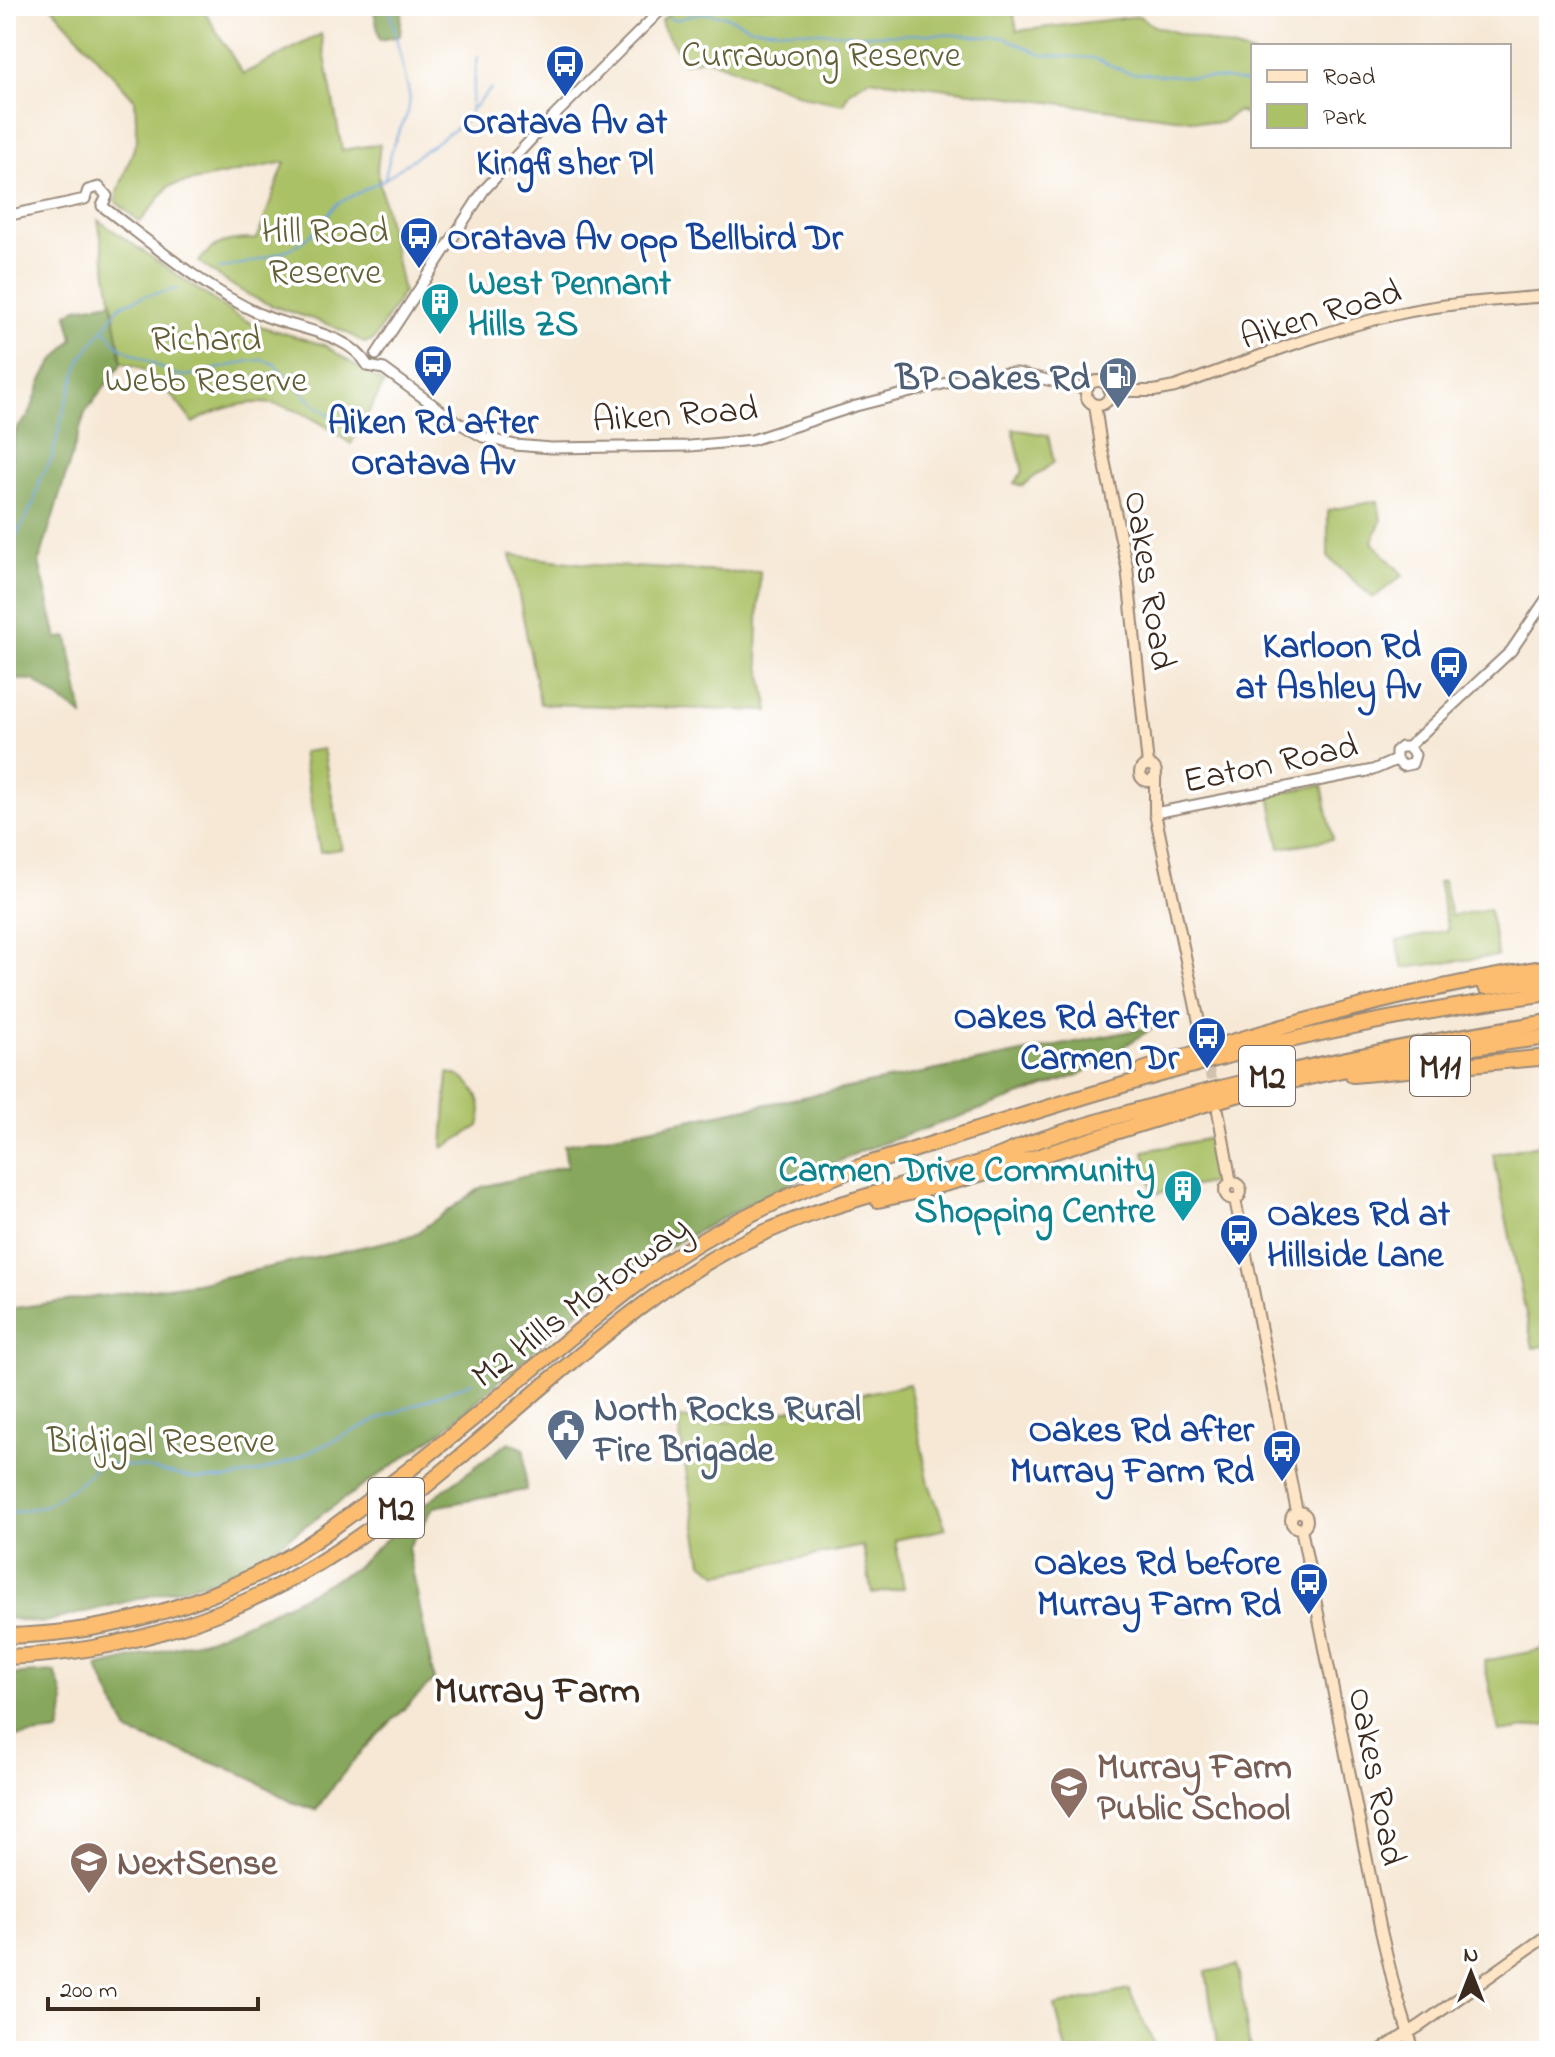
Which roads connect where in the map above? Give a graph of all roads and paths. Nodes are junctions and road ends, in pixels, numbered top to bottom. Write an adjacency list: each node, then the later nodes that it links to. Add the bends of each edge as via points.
1 (665, 6): 6 (street, via 484,190)
2 (85, 199): 3 (street, via 91,207); 3 (street, via 88,190 99,187 107,196); 4 (street)
3 (102, 206): 6 (street, via 242,305 336,339)
4 (6, 216)
5 (1549, 296): 8 (main road, Aiken Road, via 1398,314 1175,387)
6 (376, 361): 7 (street, Aiken Road, via 473,433 502,443 551,448 752,440 982,374 1017,373)
7 (1087, 389): 8 (main road, via 1101,382); 9 (main road)
8 (1110, 391): 9 (main road, via 1107,401)
9 (1095, 405): 13 (main road, Oakes Road, via 1129,582 1148,765 1155,769 1150,779)
10 (1549, 595): 11 (street, via 1511,651)
11 (1408, 747): 12 (street, via 1398,749); 12 (street, via 1415,755 1412,764 1403,766)
12 (1396, 760): 13 (street, Eaton Road, via 1373,770)
13 (1155, 810): 20 (main road)
14 (1549, 967): 17 (highway, M11)
15 (1549, 979): 17 (highway, M2)
16 (1549, 993): 24 (highway, M2 Hills Motorway / M2, via 1397,1017 1263,1047)
17 (1374, 1002): 24 (highway, M2, via 1211,1047 925,1140)
18 (1549, 1022): 25 (highway, M2 Hills Motorway / M2, via 1379,1051 1251,1080 1039,1140)
19 (1549, 1037): 22 (highway, M2, via 1368,1064)
20 (1203, 1041)
21 (1549, 1057): 22 (highway, M11, via 1332,1077)
22 (1235, 1095): 25 (highway, M2 Hills Motorway / M2, via 911,1192)
23 (1218, 1111): 31 (main road, Oakes Road, via 1231,1183 1241,1190 1235,1199 1297,1512 1291,1522 1301,1528 1381,1931)
24 (897, 1155): 26 (highway, M2 Hills Motorway / M2, via 822,1182 719,1232 656,1270 383,1490 263,1571 171,1609 89,1629)
25 (802, 1216): 27 (highway, M2 Hills Motorway / M2, via 702,1264 630,1312 364,1533 303,1572 176,1627 88,1649)
26 (6, 1636)
27 (6, 1657)
28 (1549, 1926): 30 (main road)
29 (1549, 1934): 30 (main road)
30 (1472, 1987): 31 (main road)
31 (1408, 2033): 32 (main road); 33 (main road, Oakes Road)
32 (1379, 2051)
33 (1414, 2051)

